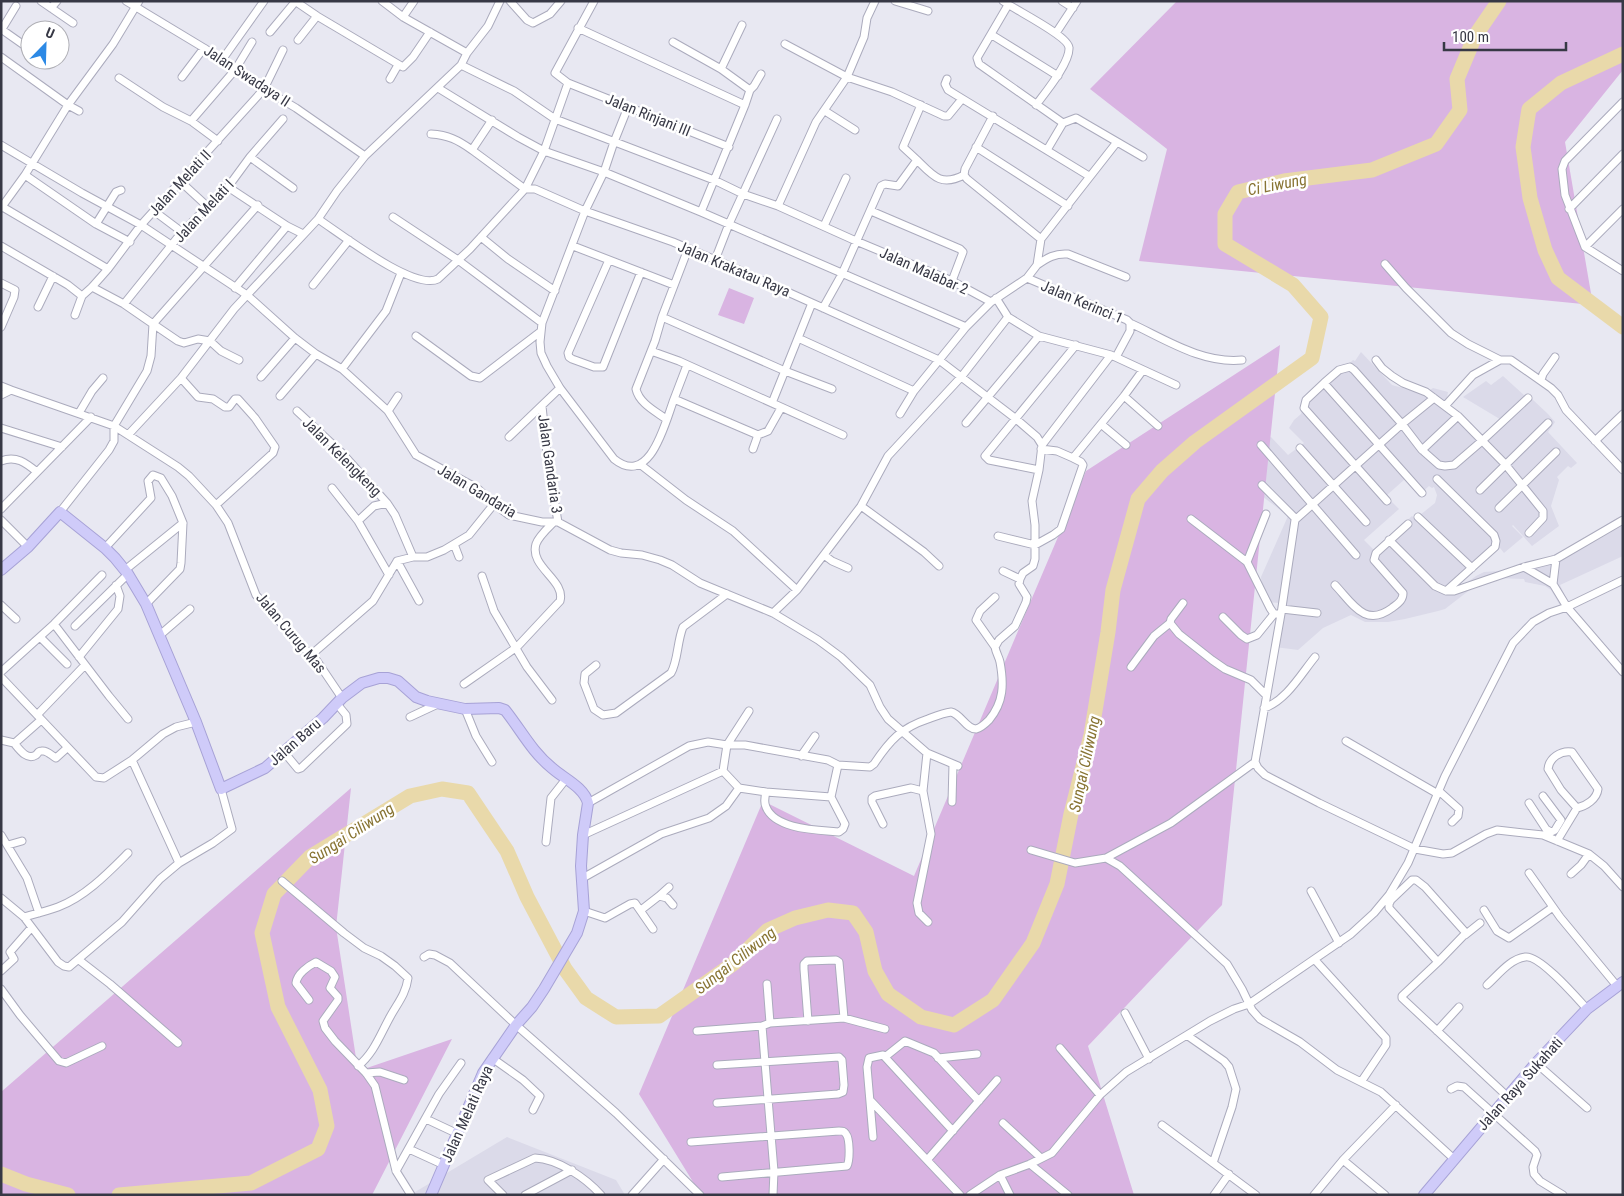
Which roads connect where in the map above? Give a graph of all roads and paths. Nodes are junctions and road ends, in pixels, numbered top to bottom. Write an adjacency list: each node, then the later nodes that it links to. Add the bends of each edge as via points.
1 (41, 1): 19 (street)
2 (57, 1): 19 (street)
3 (126, 1): 17 (street, Jalan Swadaya II)
4 (264, 1): 41 (street)
5 (295, 1): 22 (street); 28 (street)
6 (382, 1): 23 (street)
7 (414, 1): 23 (street)
8 (500, 1): 39 (street, via 488,26)
9 (510, 1): 10 (street, via 533,24 550,14)
10 (561, 1)
11 (594, 1): 26 (street)
12 (875, 1): 49 (street)
13 (895, 1): 21 (street)
14 (1062, 1): 20 (street)
15 (1077, 1): 20 (street)
16 (1006, 3): 30 (street); 31 (street)
17 (137, 4): 37 (street, Jalan Swadaya II); 59 (street, via 113,44)
18 (16, 6): 27 (street)
19 (51, 8): 24 (street)
20 (1073, 8): 30 (street)
21 (928, 11)
22 (317, 16): 32 (street); 42 (street)
23 (403, 17): 29 (street)
24 (73, 23)
25 (742, 25): 44 (street)
26 (578, 28): 53 (street, via 555,73); 60 (street)
27 (2, 29): 33 (street)
28 (270, 32)
29 (430, 32): 39 (street); 42 (street, via 408,63 404,67)
30 (1056, 33): 48 (street, via 1069,46)
31 (992, 35): 48 (street); 62 (street, via 977,61)
32 (298, 40)
33 (20, 42)
34 (252, 42): 45 (street)
35 (673, 42): 44 (street)
36 (785, 44): 49 (street)
37 (204, 48): 41 (street, Jalan Swadaya II); 47 (street)
38 (283, 50): 55 (street, Jalan Melati II)
39 (467, 53): 43 (street)
40 (1, 57): 59 (street)
41 (222, 60): 45 (street, Jalan Swadaya II)
42 (398, 65): 51 (street)
43 (460, 65): 54 (street); 68 (street, Jalan Malabar 2, via 514,91)
44 (721, 69): 56 (street)
45 (234, 70): 55 (street, Jalan Swadaya II); 71 (street)
46 (761, 74): 56 (street)
47 (182, 76)
48 (1058, 76): 62 (street)
49 (847, 77): 61 (street); 65 (street)
50 (119, 78): 71 (street, via 163,107)
51 (390, 79)
52 (947, 79): 57 (street, via 946,88)
53 (568, 83): 63 (street, Jalan Rinjani III); 68 (street)
54 (438, 88): 70 (street); 85 (street)
55 (264, 89): 75 (street, Jalan Melati II); 85 (street, Jalan Swadaya II)
56 (750, 90): 60 (street)
57 (962, 99): 61 (street, via 948,116); 66 (street)
58 (1623, 102): 108 (street, via 1565,161 1563,184)
59 (68, 105): 64 (street); 89 (street)
60 (745, 105): 79 (street)
61 (921, 105): 88 (street, via 904,147)
62 (1036, 105): 72 (street)
63 (628, 107): 76 (street); 79 (street, Jalan Rinjani III)
64 (79, 111)
65 (825, 111): 73 (street); 104 (street, via 816,122)
66 (993, 116): 80 (street); 82 (street)
67 (283, 119): 86 (street, Jalan Melati I)
68 (555, 119): 76 (street, Jalan Malabar 2); 83 (street)
69 (777, 119): 101 (street)
70 (492, 120): 81 (street); 83 (street)
71 (192, 121): 75 (street)
72 (1064, 123): 77 (street, via 1076,118); 82 (street)
73 (855, 130)
74 (431, 134): 81 (street, via 455,138)
75 (218, 141): 96 (street, Jalan Melati II)
76 (614, 142): 90 (street); 95 (street, Jalan Malabar 2)
77 (1117, 142): 87 (street); 93 (street)
78 (1, 144): 89 (street, Jalan Gandaria)
79 (729, 147): 95 (street)
80 (976, 147): 92 (street); 105 (street)
81 (472, 150): 99 (street)
82 (1047, 150): 93 (street)
83 (544, 151): 90 (street); 99 (street)
84 (1623, 154): 108 (street)
85 (365, 156): 116 (street)
86 (250, 157): 97 (street, Jalan Melati I); 98 (street)
87 (1143, 157)
88 (917, 160): 92 (street, via 940,179 955,180); 113 (street, via 898,186 882,186)
89 (32, 163): 91 (street); 102 (street, Jalan Gandaria)
90 (604, 172): 111 (street); 112 (street)
91 (25, 175): 106 (street); 118 (street)
92 (964, 175): 126 (street)
93 (1089, 176): 105 (street)
94 (846, 178): 122 (street)
95 (714, 180): 101 (street, Jalan Malabar 2); 112 (street)
96 (181, 182): 107 (street); 110 (street, Jalan Melati II)
97 (228, 187): 103 (street); 107 (street, Jalan Melati I)
98 (293, 188)
99 (524, 189): 111 (street, Jalan Krakatau Raya, via 534,189); 125 (street)
100 (120, 190): 102 (street)
101 (743, 194): 104 (street, Jalan Malabar 2); 119 (street)
102 (107, 205): 118 (street); 120 (street, Jalan Gandaria)
103 (258, 205): 121 (street); 140 (street)
104 (778, 206): 122 (street, Jalan Malabar 2)
105 (1068, 206): 126 (street)
106 (2, 207): 141 (street)
107 (208, 207): 123 (street, Jalan Melati I)
108 (1569, 209): 133 (street)
109 (1623, 209): 114 (street)
110 (154, 211): 120 (street, Jalan Melati II); 123 (street)
111 (585, 211): 132 (street); 134 (street, Jalan Krakatau Raya)
112 (701, 212): 119 (street)
113 (871, 212): 128 (street); 149 (street, via 960,249 963,252)
114 (1615, 216): 117 (street); 133 (street)
115 (393, 217): 135 (street)
116 (318, 220): 124 (street); 127 (street)
117 (1623, 222)
118 (96, 224): 129 (street)
119 (729, 224): 137 (street); 145 (street)
120 (142, 225): 129 (street, Jalan Melati II); 130 (street, Jalan Gandaria)
121 (287, 226): 124 (street); 154 (street)
122 (824, 226): 128 (street, Jalan Malabar 2)
123 (182, 232): 130 (street, Jalan Melati I)
124 (303, 234): 156 (street)
125 (480, 237): 135 (street); 155 (street)
126 (1040, 239): 139 (street)
127 (348, 240): 144 (street); 151 (street)
128 (856, 241): 145 (street); 149 (street, Jalan Malabar 2)
129 (130, 242): 141 (street, Jalan Melati II)
130 (173, 245): 140 (street, Jalan Gandaria); 160 (street, Jalan Melati I)
131 (1, 246): 146 (street)
132 (573, 246): 136 (street); 155 (street)
133 (1585, 247): 142 (street)
134 (688, 249): 137 (street, Jalan Krakatau Raya); 152 (street)
135 (458, 260): 144 (street, via 433,282); 166 (street)
136 (609, 260): 143 (street); 143 (street, via 568,353 569,357 594,367 603,367)
137 (715, 260): 159 (street, Jalan Krakatau Raya)
138 (1385, 264): 186 (street, via 1452,333)
139 (1037, 265): 147 (street, via 1051,256 1068,254); 148 (street)
140 (203, 266): 154 (street, Jalan Gandaria); 168 (street)
141 (108, 268): 153 (street, Jalan Melati II)
142 (1623, 271)
143 (641, 272): 152 (street)
144 (401, 273): 188 (street, via 386,311)
145 (842, 274): 162 (street); 169 (street)
146 (52, 276): 157 (street); 161 (street)
147 (1126, 277)
148 (1027, 278): 158 (street); 167 (street, Jalan Kerinci 1)
149 (952, 281): 158 (street, Jalan Malabar 2)
150 (1, 283): 170 (street, via 15,290)
151 (312, 285)
152 (674, 285): 164 (street)
153 (92, 287): 157 (street, Jalan Melati II); 160 (street)
154 (235, 288): 156 (street, Jalan Gandaria)
155 (555, 291): 166 (street)
156 (247, 295): 174 (street, Jalan Gandaria); 176 (street)
157 (82, 296): 163 (street, Jalan Melati II)
158 (994, 300): 165 (street); 169 (street)
159 (812, 303): 162 (street, Jalan Krakatau Raya); 175 (street)
160 (124, 304): 168 (street)
161 (38, 307)
162 (823, 308): 183 (street, Jalan Krakatau Raya)
163 (75, 315)
164 (662, 317): 178 (street); 189 (street)
165 (1008, 317): 173 (street); 191 (street)
166 (542, 323): 171 (street)
167 (1130, 323): 180 (street, Jalan Kerinci 1, via 1130,331); 184 (street, via 1207,358)
168 (153, 324): 176 (street, via 184,343 193,339); 228 (street, via 147,371)
169 (966, 326): 183 (street)
170 (1, 327)
171 (540, 332): 172 (street, via 480,378 470,376); 199 (street, via 546,366)
172 (416, 336)
173 (1039, 336): 177 (street); 207 (street)
174 (295, 338): 179 (street, Jalan Gandaria); 194 (street)
175 (798, 338): 189 (street); 202 (street)
176 (210, 341): 182 (street); 193 (street)
177 (1076, 345): 180 (street); 223 (street)
178 (651, 351): 187 (street); 222 (street, via 637,383 637,394 642,402)
179 (316, 354): 188 (street, Jalan Gandaria); 204 (street)
180 (1113, 356): 190 (street); 241 (street, Jalan Kerinci 1)
181 (1555, 357): 195 (street)
182 (239, 360)
183 (939, 360): 191 (street, Jalan Krakatau Raya); 202 (street)
184 (1242, 360)
185 (1376, 360): 208 (street, via 1397,379)
186 (1500, 360): 195 (street, via 1511,360); 213 (street, via 1473,375)
187 (687, 365): 210 (street); 211 (street)
188 (342, 369): 215 (street, Jalan Gandaria)
189 (785, 370): 200 (street); 211 (street)
190 (1142, 370): 197 (street); 206 (street)
191 (962, 376): 207 (street, Jalan Krakatau Raya); 266 (street, via 888,456)
192 (103, 378): 217 (street)
193 (181, 378): 231 (street); 263 (street, via 198,397 214,399 225,407 238,399 275,447 273,453)
194 (262, 378)
195 (1541, 380): 236 (street, via 1558,395 1566,410)
196 (1324, 383): 227 (street, via 1339,370 1350,367); 237 (street); 250 (street, via 1306,400 1304,408)
197 (1176, 385)
198 (1, 386): 201 (street, Jalan Curug Mas)
199 (560, 388): 212 (street); 249 (street, via 614,459 621,465)
200 (832, 389)
201 (11, 390): 203 (street); 217 (street, Jalan Curug Mas)
202 (914, 391): 218 (street)
203 (1, 395)
204 (280, 396)
205 (398, 396): 215 (street)
206 (1124, 396): 226 (street); 229 (street)
207 (988, 397): 223 (street, Jalan Krakatau Raya); 224 (street)
208 (1434, 398): 213 (street); 227 (street)
209 (1528, 398): 235 (street)
210 (674, 399): 222 (street); 232 (street)
211 (772, 403): 214 (street)
212 (542, 406): 234 (street); 278 (street, Jalan Gandaria 3)
213 (1445, 406): 220 (street)
214 (781, 408): 232 (street, via 768,431); 233 (street)
215 (388, 411): 264 (street, Jalan Gandaria, via 416,455 477,488)
216 (297, 412): 262 (street, Jalan Kelengkeng, via 342,453)
217 (79, 414): 221 (street, Jalan Curug Mas)
218 (900, 414)
219 (1623, 414): 236 (street)
220 (1458, 416): 235 (street); 244 (street)
221 (91, 417): 228 (street, Jalan Curug Mas); 240 (street)
222 (666, 419): 249 (street, via 656,446)
223 (1016, 419): 241 (street, Jalan Krakatau Raya, via 1037,437); 251 (street, via 985,456 989,460)
224 (966, 423)
225 (1548, 423): 248 (street)
226 (1101, 424): 238 (street); 246 (street)
227 (1402, 424): 237 (street); 244 (street)
228 (114, 426): 231 (street, Jalan Curug Mas); 269 (street, via 114,441 109,450)
229 (1158, 426)
230 (1, 428): 240 (street)
231 (128, 435): 263 (street, Jalan Curug Mas, via 178,467)
232 (758, 435): 243 (street)
233 (843, 435)
234 (509, 437)
235 (1483, 440): 244 (street, via 1454,464 1445,466); 248 (street)
236 (1595, 441): 252 (street)
237 (1380, 444): 250 (street); 260 (street)
238 (1126, 445)
239 (1261, 445): 265 (street)
240 (62, 447): 253 (street)
241 (1041, 447): 246 (street); 251 (street)
242 (1300, 448): 257 (street)
243 (753, 449)
244 (1422, 450)
245 (1556, 452): 255 (street)
246 (1073, 458): 285 (street, via 1083,465 1061,529)
247 (1, 461): 253 (street, via 16,459)
248 (1505, 464): 255 (street); 259 (street)
249 (641, 465): 310 (street, via 732,530)
250 (1356, 465): 257 (street); 261 (street)
251 (1039, 470): 285 (street, via 1032,501)
252 (1623, 470)
253 (37, 472): 268 (street)
254 (1437, 479): 298 (street, via 1494,535 1495,547)
255 (1522, 484): 267 (street); 281 (street, via 1544,514)
256 (1262, 485): 273 (street)
257 (1333, 485): 265 (street); 279 (street)
258 (332, 488): 276 (street)
259 (1480, 490)
260 (1422, 493)
261 (1388, 501)
262 (387, 503): 276 (street, Jalan Kelengkeng, via 374,506); 290 (street, Jalan Kelengkeng)
263 (216, 504): 332 (street, Jalan Curug Mas, via 228,522 256,595)
264 (494, 504): 278 (street, Jalan Gandaria, via 510,514); 284 (street, via 469,535)
265 (1312, 504): 273 (street); 288 (street)
266 (861, 506): 289 (street); 295 (street)
267 (1499, 508)
268 (1, 509)
269 (60, 512): 286 (street); 287 (street)
270 (1266, 514): 294 (street)
271 (1418, 517): 298 (street)
272 (1191, 519): 294 (street)
273 (1296, 519): 321 (street)
274 (1, 520): 286 (street)
275 (1623, 520): 292 (street)
276 (358, 521): 303 (street)
277 (183, 522): 287 (street, via 161,478 153,475 148,481 151,498); 301 (street); 316 (street, via 180,569)
278 (556, 522): 312 (street, Jalan Gandaria, via 610,550 642,555 672,565 700,583); 331 (street, via 539,540 536,550 542,566 562,594 560,601)
279 (1366, 522)
280 (1408, 524): 283 (street)
281 (1529, 533)
282 (998, 536): 285 (street)
283 (1389, 540): 309 (street, via 1376,553 1374,560 1404,593 1398,603 1383,615 1367,616); 311 (street, via 1435,586)
284 (454, 544): 290 (street, via 427,556); 291 (street)
285 (1035, 545): 305 (street, via 1034,566)
286 (28, 547): 299 (street)
287 (105, 548): 301 (street)
288 (1356, 554)
289 (824, 555): 297 (street); 310 (street)
290 (412, 556): 293 (street)
291 (458, 556)
292 (1556, 559): 296 (street); 307 (street)
293 (397, 560): 303 (street); 314 (street)
294 (1247, 562): 321 (street)
295 (939, 566)
296 (1524, 567): 307 (street); 311 (street)
297 (848, 568)
298 (1472, 568): 311 (street)
299 (1, 570)
300 (1003, 570): 305 (street)
301 (126, 572): 308 (street); 316 (street)
302 (102, 575): 326 (street)
303 (389, 575): 332 (street, via 373,601)
304 (482, 576): 331 (street, via 494,611)
305 (1020, 579): 330 (street, via 1019,584 1027,597 1024,608 1015,626)
306 (1623, 580): 318 (street)
307 (1553, 584): 318 (street)
308 (116, 585): 327 (street); 334 (street, via 120,596 118,609)
309 (1335, 585)
310 (797, 590): 320 (street)
311 (1446, 591)
312 (727, 594): 320 (street, Jalan Gandaria); 337 (street, via 683,627 672,673 616,713 603,715 594,709 584,683 585,674)
313 (995, 597): 330 (street, via 980,611 976,620)
314 (419, 601)
315 (1183, 603): 325 (street)
316 (146, 604): 328 (street)
317 (1, 606): 324 (street)
318 (1567, 607): 340 (street); 374 (street, via 1549,612 1533,622 1513,643)
319 (190, 609): 328 (street)
320 (773, 612): 354 (street, Jalan Gandaria, via 842,657 870,685 880,707)
321 (1279, 612): 322 (street); 323 (street, via 1257,635 1247,639); 343 (street)
322 (1317, 613)
323 (1223, 617)
324 (16, 619)
325 (1170, 623): 338 (street, via 1154,636); 343 (street, via 1212,660 1251,680)
326 (54, 624): 329 (street); 334 (street)
327 (75, 626)
328 (160, 635): 353 (street)
329 (40, 637): 335 (street); 339 (street)
330 (995, 647): 354 (street, via 1000,660 1003,692 987,722 978,729 974,728 951,712 912,725)
331 (517, 648): 342 (street); 344 (street)
332 (311, 655): 345 (street, Jalan Curug Mas)
333 (1315, 656): 347 (street, via 1282,697)
334 (79, 657): 336 (street)
335 (67, 664)
336 (85, 665): 350 (street); 352 (street)
337 (596, 665)
338 (1131, 667)
339 (1, 672)
340 (1623, 672)
341 (1, 677): 350 (street)
342 (464, 684)
343 (1266, 695): 347 (street)
344 (552, 700)
345 (340, 701): 346 (street, Jalan Baru, via 362,684 388,678 402,684 416,697); 361 (street, Jalan Baru); 361 (street, Jalan Curug Mas, via 347,724 301,768 298,769)
346 (440, 703): 349 (street, Jalan Baru); 351 (street)
347 (1264, 708): 366 (street)
348 (748, 711): 359 (street)
349 (466, 712): 365 (street); 369 (street, Jalan Baru, via 505,710 538,755)
350 (39, 717): 358 (street); 360 (street)
351 (410, 717)
352 (128, 719)
353 (196, 722): 364 (street, via 163,734); 371 (street)
354 (902, 732): 362 (street, Jalan Gandaria); 367 (street, via 892,739 870,767)
355 (815, 736): 363 (street)
356 (1, 740): 358 (street)
357 (1346, 741): 374 (street)
358 (14, 743): 360 (street, via 28,757 45,750 56,758)
359 (727, 745): 363 (street, via 763,747); 368 (street); 377 (street, via 708,742 689,746)
360 (67, 748): 364 (street, via 96,777 104,778)
361 (284, 752): 371 (street, Jalan Baru, via 258,773)
362 (927, 753): 372 (street); 378 (street, Jalan Gandaria, via 956,765)
363 (801, 756): 367 (street)
364 (132, 760): 394 (street)
365 (492, 762)
366 (1256, 762): 389 (street, via 1265,775); 393 (street, via 1171,823)
367 (838, 765): 376 (street)
368 (724, 772): 370 (street); 384 (street)
369 (566, 779): 377 (street, Jalan Baru); 387 (street, via 551,798)
370 (739, 788): 373 (street); 397 (street, via 726,806 709,818 661,834)
371 (221, 789): 394 (street, via 232,830)
372 (923, 791): 382 (street, via 911,788 874,796 872,802); 411 (street, via 930,834 917,903 919,912)
373 (766, 792): 376 (street); 376 (street, via 766,807 781,822 839,832 845,824)
374 (1438, 793): 381 (street, via 1459,809); 389 (street)
375 (1543, 796): 385 (street, via 1561,820)
376 (832, 797)
377 (588, 802): 384 (street)
378 (952, 802)
379 (1529, 803): 385 (street)
380 (1577, 808): 380 (street, via 1548,769 1551,761 1564,752 1572,752 1598,789 1594,798); 385 (street)
381 (1452, 822)
382 (883, 824)
383 (1, 835): 388 (street)
384 (583, 836): 397 (street)
385 (1553, 837): 389 (street, via 1497,830 1452,853); 392 (street)
386 (22, 841): 388 (street)
387 (546, 842)
388 (8, 845): 409 (street, via 27,878)
389 (1415, 849): 416 (street, via 1389,895 1374,913)
390 (1031, 850): 393 (street, via 1075,863)
391 (128, 852): 409 (street, via 82,894 59,907)
392 (1589, 854): 396 (street); 400 (street)
393 (1106, 858): 427 (street, via 1120,866 1228,964)
394 (178, 863): 418 (street, via 122,922)
395 (1529, 873): 405 (street)
396 (1571, 874)
397 (581, 879): 408 (street)
398 (282, 881): 452 (street, via 358,943 408,978 404,994 382,1034)
399 (669, 887): 402 (street)
400 (1623, 887)
401 (1311, 891): 416 (street)
402 (659, 896): 404 (street); 406 (street)
403 (1, 898): 410 (street)
404 (673, 904)
405 (1553, 907): 407 (street, via 1509,938 1498,931); 423 (street)
406 (641, 910): 408 (street, via 634,902 605,918); 414 (street)
407 (1484, 910)
408 (584, 911): 434 (street, Jalan Melati Raya, via 576,933 544,989)
409 (39, 912): 410 (street)
410 (24, 917): 413 (street)
411 (928, 922)
412 (1480, 923): 415 (street)
413 (31, 928): 418 (street, via 64,966); 421 (street, via 10,952 14,960)
414 (653, 929)
415 (1465, 935): 420 (street); 420 (street, via 1466,931 1425,887 1412,880 1389,904 1392,914)
416 (1339, 943): 419 (street)
417 (424, 956): 434 (street, via 435,954 450,963)
418 (79, 960): 440 (street)
419 (1315, 960): 427 (street); 456 (street, via 1386,1038 1386,1045)
420 (1438, 962): 438 (street, via 1402,998)
421 (1, 971)
422 (767, 984): 433 (street)
423 (1620, 984): 429 (street, Jalan Raya Sukahati)
424 (1487, 985): 429 (street, via 1510,964 1527,956 1546,967)
425 (1, 989): 441 (street, via 59,1061 66,1063)
426 (309, 1000): 452 (street, via 296,983 296,978 316,962 336,977 330,988 338,1000 323,1021 325,1028)
427 (1249, 1004): 439 (street, via 1234,1009); 456 (street, via 1260,1019)
428 (1459, 1007): 438 (street)
429 (1587, 1009): 450 (street, Jalan Raya Sukahati)
430 (1125, 1013): 447 (street)
431 (844, 1018): 432 (street); 432 (street, via 839,962 807,961 804,969); 436 (street)
432 (808, 1021): 433 (street)
433 (770, 1024): 435 (street)
434 (516, 1025): 445 (street, Jalan Melati Raya); 478 (street)
435 (762, 1026): 437 (street); 448 (street)
436 (885, 1029)
437 (697, 1031)
438 (1437, 1031): 459 (street)
439 (1188, 1036): 447 (street); 482 (street, via 1224,1061 1236,1089)
440 (178, 1043)
441 (102, 1046)
442 (1060, 1048): 458 (street)
443 (977, 1054): 446 (street)
444 (885, 1057): 446 (street, via 905,1041 934,1053); 461 (street, via 870,1057 868,1060); 471 (street)
445 (492, 1058): 466 (street, via 540,1096); 472 (street, Jalan Melati Raya)
446 (938, 1058): 462 (street)
447 (1149, 1059): 458 (street, via 1126,1072)
448 (764, 1062): 451 (street); 460 (street); 460 (street, via 833,1057 842,1060 843,1092)
449 (461, 1063): 468 (street)
450 (1536, 1063): 459 (street, Jalan Raya Sukahati); 465 (street)
451 (717, 1065)
452 (358, 1066): 453 (street)
453 (366, 1073): 454 (street, via 380,1072); 485 (street, via 375,1086)
454 (404, 1080)
455 (997, 1080): 462 (street)
456 (1361, 1082): 464 (street, via 1381,1092)
457 (1451, 1089): 467 (street, via 1464,1087)
458 (1100, 1095): 477 (street, via 1052,1153)
459 (1508, 1097): 467 (street, Jalan Raya Sukahati)
460 (768, 1100): 463 (street); 473 (street)
461 (870, 1100): 474 (street); 479 (street)
462 (979, 1101): 471 (street)
463 (717, 1103)
464 (1396, 1105): 480 (street); 481 (street)
465 (1587, 1108)
466 (533, 1110)
467 (1493, 1114): 480 (street, Jalan Raya Sukahati); 508 (street, via 1535,1152 1533,1168 1540,1182)
468 (426, 1118): 472 (street); 476 (street)
469 (1003, 1122): 477 (street)
470 (1162, 1124): 482 (street)
471 (953, 1131): 479 (street)
472 (458, 1134): 484 (street, Jalan Melati Raya)
473 (771, 1136): 475 (street); 487 (street); 487 (street, via 844,1132 848,1136 850,1158 847,1166)
474 (873, 1137)
475 (691, 1142)
476 (410, 1150): 484 (street); 485 (street)
477 (1041, 1158): 483 (street)
478 (664, 1159): 496 (street); 497 (street)
479 (928, 1159): 499 (street)
480 (1454, 1159): 507 (street, Jalan Raya Sukahati)
481 (1344, 1160): 505 (street); 506 (street)
482 (1213, 1163): 488 (street)
483 (1030, 1164): 489 (street); 502 (street)
484 (444, 1165): 492 (street, Jalan Melati Raya)
485 (396, 1170): 491 (street)
486 (572, 1170): 493 (street, via 535,1158 488,1180); 494 (street); 495 (street)
487 (774, 1171): 490 (street); 498 (street)
488 (1229, 1174): 503 (street); 504 (street)
489 (1000, 1175): 500 (street); 501 (street)
490 (722, 1177)
491 (411, 1195)
492 (431, 1195)
493 (503, 1195)
494 (525, 1195)
495 (601, 1195)
496 (632, 1195)
497 (700, 1195)
498 (773, 1195)
499 (960, 1195)
500 (970, 1195)
501 (1010, 1195)
502 (1068, 1195)
503 (1214, 1195)
504 (1256, 1195)
505 (1314, 1195)
506 (1386, 1195)
507 (1424, 1195)
508 (1563, 1195)

